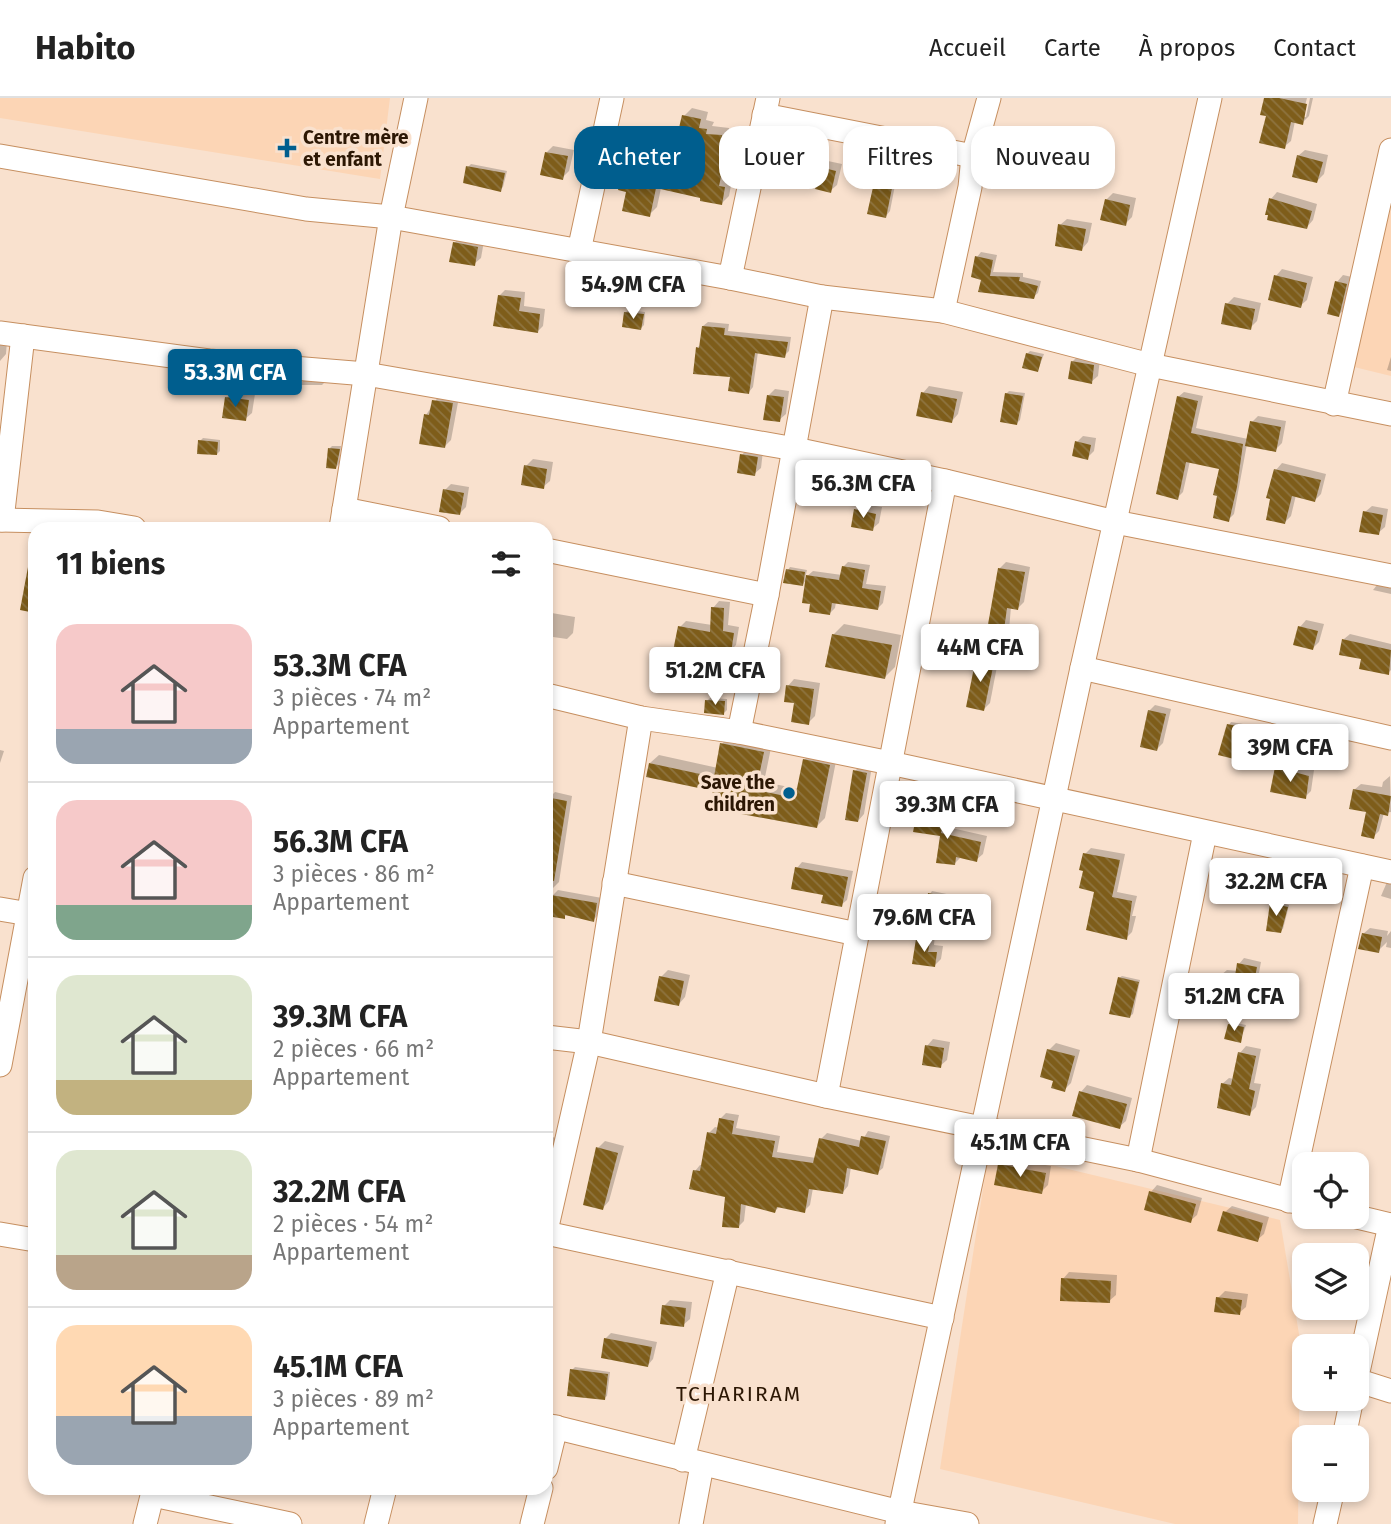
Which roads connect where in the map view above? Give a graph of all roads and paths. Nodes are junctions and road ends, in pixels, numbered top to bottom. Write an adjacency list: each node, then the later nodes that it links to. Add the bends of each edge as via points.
1 (416, 98): 11 (street)
2 (612, 98): 12 (street)
3 (989, 98): 6 (street)
4 (1210, 98): 18 (street)
5 (766, 107): 9 (street); 13 (street)
6 (981, 126)
7 (1391, 150): 20 (street)
8 (0, 156): 11 (street, via 306,209)
9 (971, 156)
10 (971, 177): 15 (street)
11 (391, 218): 12 (street); 19 (street)
12 (579, 251): 13 (street)
13 (730, 278): 14 (street)
14 (822, 298): 15 (street); 22 (street)
15 (943, 311): 18 (street)
16 (0, 333): 17 (street)
17 (23, 336): 19 (street, via 209,361); 25 (street)
18 (1150, 365): 20 (street); 28 (street)
19 (366, 374): 22 (street); 24 (street)
20 (1334, 404): 21 (street)
21 (1391, 414)
22 (795, 449): 23 (street); 31 (street)
23 (945, 481): 28 (street); 37 (street)
24 (342, 519): 27 (street)
25 (1, 520): 26 (street)
26 (39, 522)
27 (374, 522)
28 (1115, 522): 30 (street); 32 (street)
29 (553, 551): 31 (street)
30 (1391, 576)
31 (767, 595): 35 (street)
32 (1082, 668): 36 (street); 38 (street)
33 (553, 697): 34 (street)
34 (640, 718): 35 (street); 42 (street)
35 (738, 732): 37 (street)
36 (1391, 738)
37 (890, 764): 38 (street); 46 (street)
38 (1054, 799): 39 (street); 51 (street)
39 (1205, 833): 40 (street); 53 (street)
40 (1362, 866): 41 (street); 52 (street)
41 (1391, 872)
42 (614, 883): 46 (street); 48 (street)
43 (0, 909): 44 (street)
44 (28, 914)
45 (28, 934): 49 (street)
46 (857, 934): 50 (street)
47 (553, 1038): 48 (street)
48 (589, 1042): 50 (street); 54 (street)
49 (0, 1065)
50 (826, 1096): 51 (street)
51 (983, 1127): 53 (street); 62 (street)
52 (1306, 1152)
53 (1138, 1160): 55 (street)
54 (553, 1201)
55 (1292, 1202)
56 (1369, 1220): 57 (street)
57 (1390, 1225): 63 (street)
58 (0, 1234): 60 (street)
59 (553, 1234): 61 (street)
60 (28, 1239)
61 (727, 1272): 62 (street); 67 (street)
62 (942, 1318): 73 (street)
63 (1366, 1334)
64 (1369, 1384): 65 (street)
65 (1391, 1391)
66 (553, 1427): 67 (street)
67 (693, 1463): 73 (street); 78 (street)
68 (152, 1495): 74 (street)
69 (170, 1495): 75 (street)
70 (383, 1495): 76 (street)
71 (539, 1495): 77 (street)
72 (1330, 1502): 80 (street)
73 (898, 1518): 79 (street)
74 (145, 1524)
75 (290, 1524)
76 (376, 1524)
77 (532, 1524)
78 (691, 1524)
79 (967, 1524)
80 (1325, 1524)

